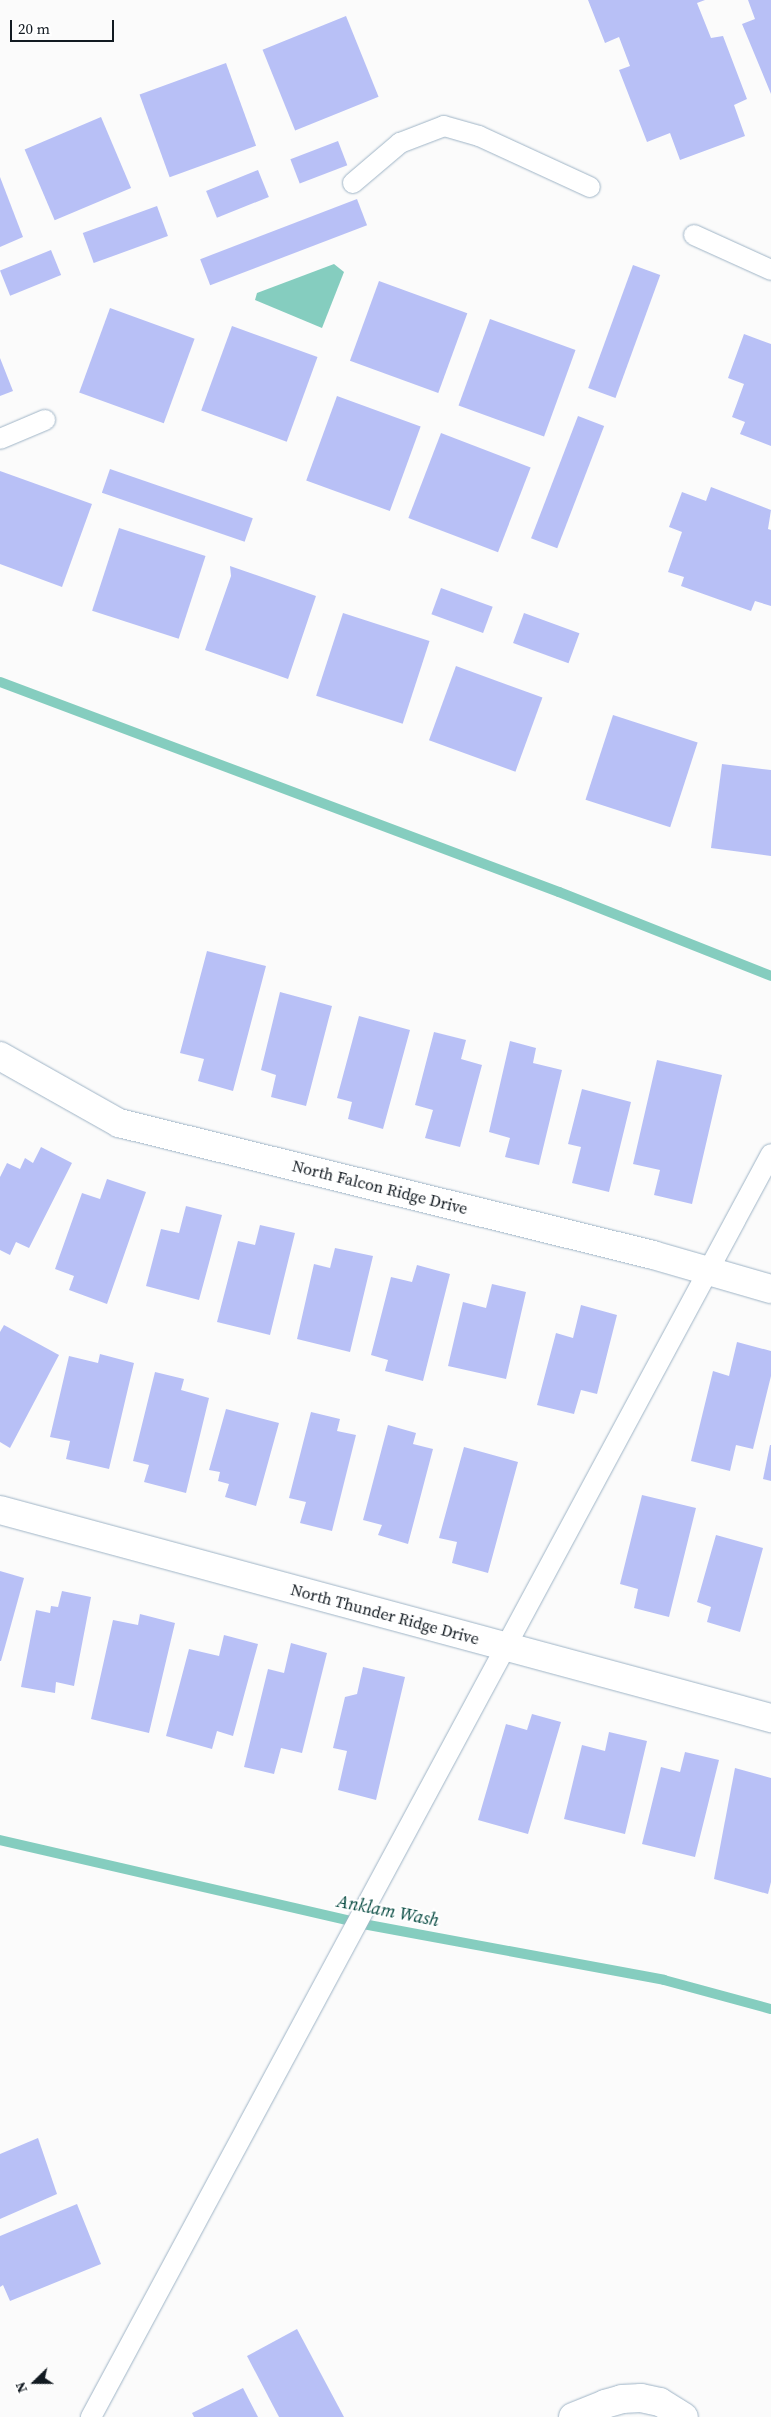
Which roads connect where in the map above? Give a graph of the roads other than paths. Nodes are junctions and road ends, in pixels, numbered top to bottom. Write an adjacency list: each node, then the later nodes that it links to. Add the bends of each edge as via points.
1 (353, 183): 2 (lane, via 400,143 444,126 480,136)
2 (590, 187)
3 (694, 235): 4 (lane)
4 (771, 270)
5 (45, 420): 6 (lane)
6 (0, 439)
7 (0, 1056): 9 (street, North Falcon Ridge Drive, via 120,1123)
8 (771, 1154): 9 (lane)
9 (708, 1271): 10 (street, North Falcon Ridge Drive); 12 (lane)
10 (771, 1289)
11 (0, 1510): 12 (street, North Thunder Ridge Drive)
12 (506, 1647): 13 (street, North Thunder Ridge Drive); 14 (lane)
13 (771, 1718)
14 (91, 2417)
15 (573, 2417): 16 (street, via 622,2399 641,2398 660,2402)
16 (684, 2417)

